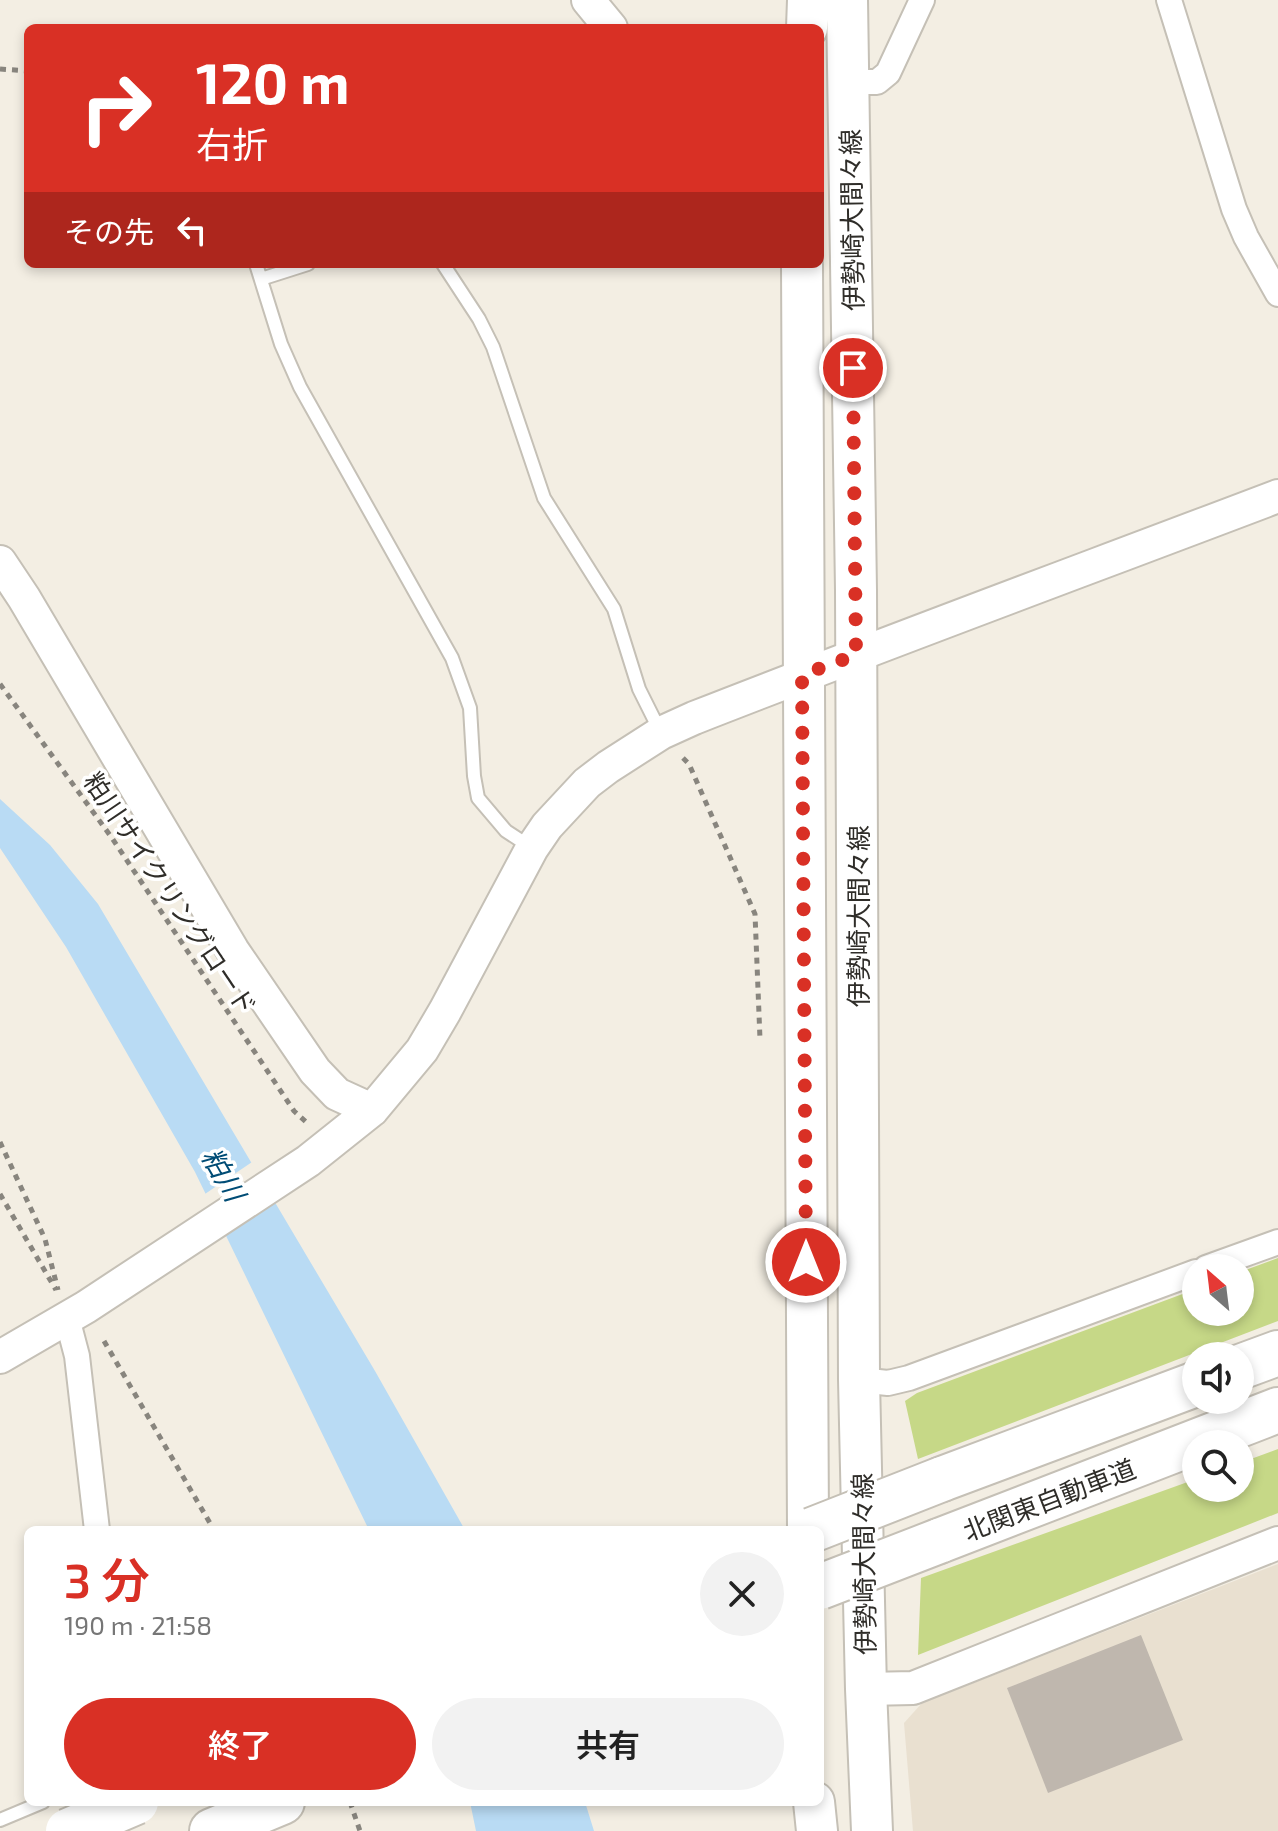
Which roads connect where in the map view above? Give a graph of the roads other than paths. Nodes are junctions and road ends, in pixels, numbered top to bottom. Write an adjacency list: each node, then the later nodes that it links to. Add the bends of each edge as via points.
1 (588, 0): 6 (street)
2 (808, 0): 7 (main road)
3 (847, 0): 8 (main road, 伊勢崎大間々線)
4 (922, 0): 8 (street, via 888,73 877,82)
5 (1169, 0): 14 (street, via 1234,209)
6 (608, 24)
7 (807, 24)
8 (850, 82): 17 (main road, 伊勢崎大間々線)
9 (257, 268): 13 (lane)
10 (295, 268): 13 (lane)
11 (446, 268): 19 (lane, via 493,347 544,498 614,609 639,689)
12 (802, 268): 18 (main road, 伊勢崎大間々線)
13 (261, 279): 20 (lane, via 300,387 452,658 470,708 478,798 506,831)
14 (1278, 294)
15 (1278, 496): 17 (street)
16 (0, 562): 21 (street, via 233,951 337,1094)
17 (856, 655): 18 (street); 29 (main road, 伊勢崎大間々線)
18 (802, 675): 19 (street); 33 (main road, 伊勢崎大間々線)
19 (661, 733): 20 (street, via 587,783)
20 (532, 848): 21 (street, via 422,1050)
21 (372, 1110): 25 (street, via 308,1161 97,1300)
22 (1278, 1242): 23 (street)
23 (1245, 1254)
24 (1182, 1277): 29 (street, via 909,1378 888,1383)
25 (63, 1307): 27 (street); 32 (street, via 77,1356)
26 (1278, 1353): 28 (highway)
27 (0, 1357)
28 (1254, 1362)
29 (859, 1380): 37 (main road, 伊勢崎大間々線)
30 (1182, 1389): 34 (highway, bridge)
31 (1278, 1410): 36 (highway, 北関東自動車道, bridge)
32 (97, 1526)
33 (810, 1526)
34 (820, 1526)
35 (1278, 1543): 37 (street, via 913,1688)
36 (824, 1585)
37 (866, 1689): 48 (main road, 伊勢崎大間々線)
38 (33, 1806): 43 (lane)
39 (127, 1806): 44 (highway, bridge)
40 (128, 1806): 45 (street)
41 (272, 1806): 46 (highway)
42 (814, 1806): 47 (main road)
43 (0, 1820)
44 (68, 1831)
45 (131, 1831)
46 (212, 1831)
47 (817, 1831)
48 (872, 1831)

